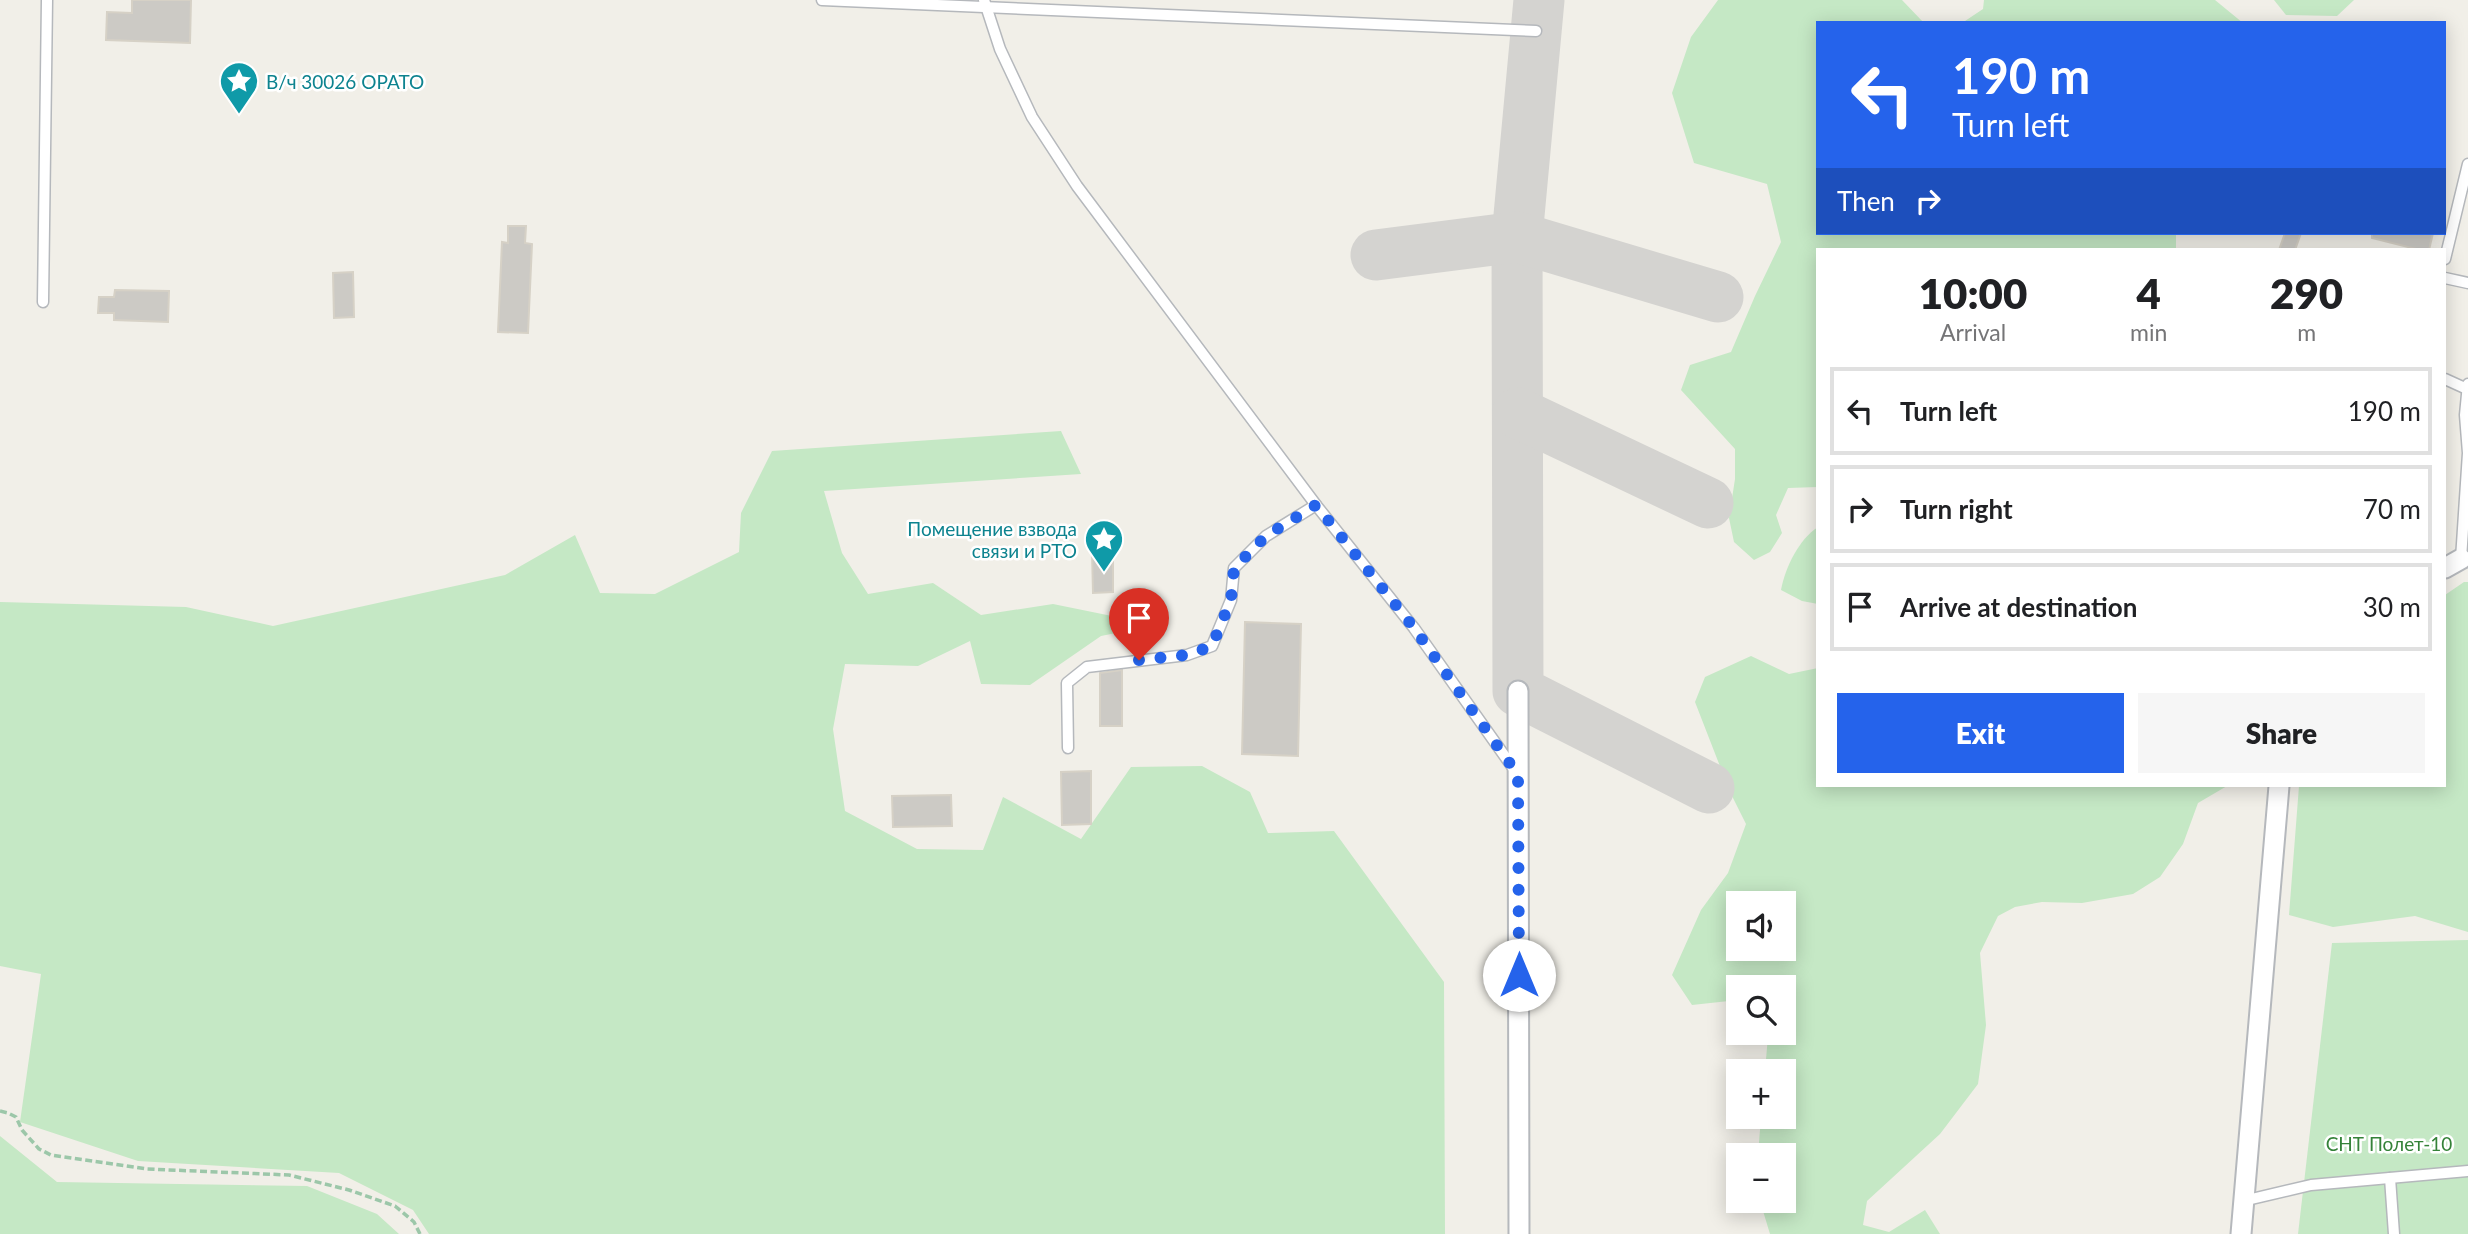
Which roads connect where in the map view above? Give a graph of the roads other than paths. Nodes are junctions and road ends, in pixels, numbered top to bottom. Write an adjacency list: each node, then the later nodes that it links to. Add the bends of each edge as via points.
1 (47, 0): 9 (lane)
2 (822, 0): 3 (lane)
3 (984, 4): 4 (lane); 12 (lane, via 1032,117 1077,186)
4 (1536, 32)
5 (2468, 164): 6 (lane)
6 (2446, 254)
7 (2446, 278): 8 (lane)
8 (2468, 283)
9 (43, 302)
10 (2446, 379): 11 (lane)
11 (2467, 386): 13 (lane, via 2468,453)
12 (1316, 505): 15 (lane, via 1266,536 1234,568 1231,600 1212,646 1187,655 1087,667 1067,683); 16 (lane, via 1414,628)
13 (2458, 562)
14 (1518, 691): 16 (street)
15 (1068, 748)
16 (1518, 775): 21 (street)
17 (2279, 787): 20 (street)
18 (2468, 1171): 19 (lane)
19 (2390, 1178): 20 (lane, via 2311,1185); 23 (lane)
20 (2242, 1201): 22 (street)
21 (1519, 1234)
22 (2241, 1234)
23 (2394, 1234)

